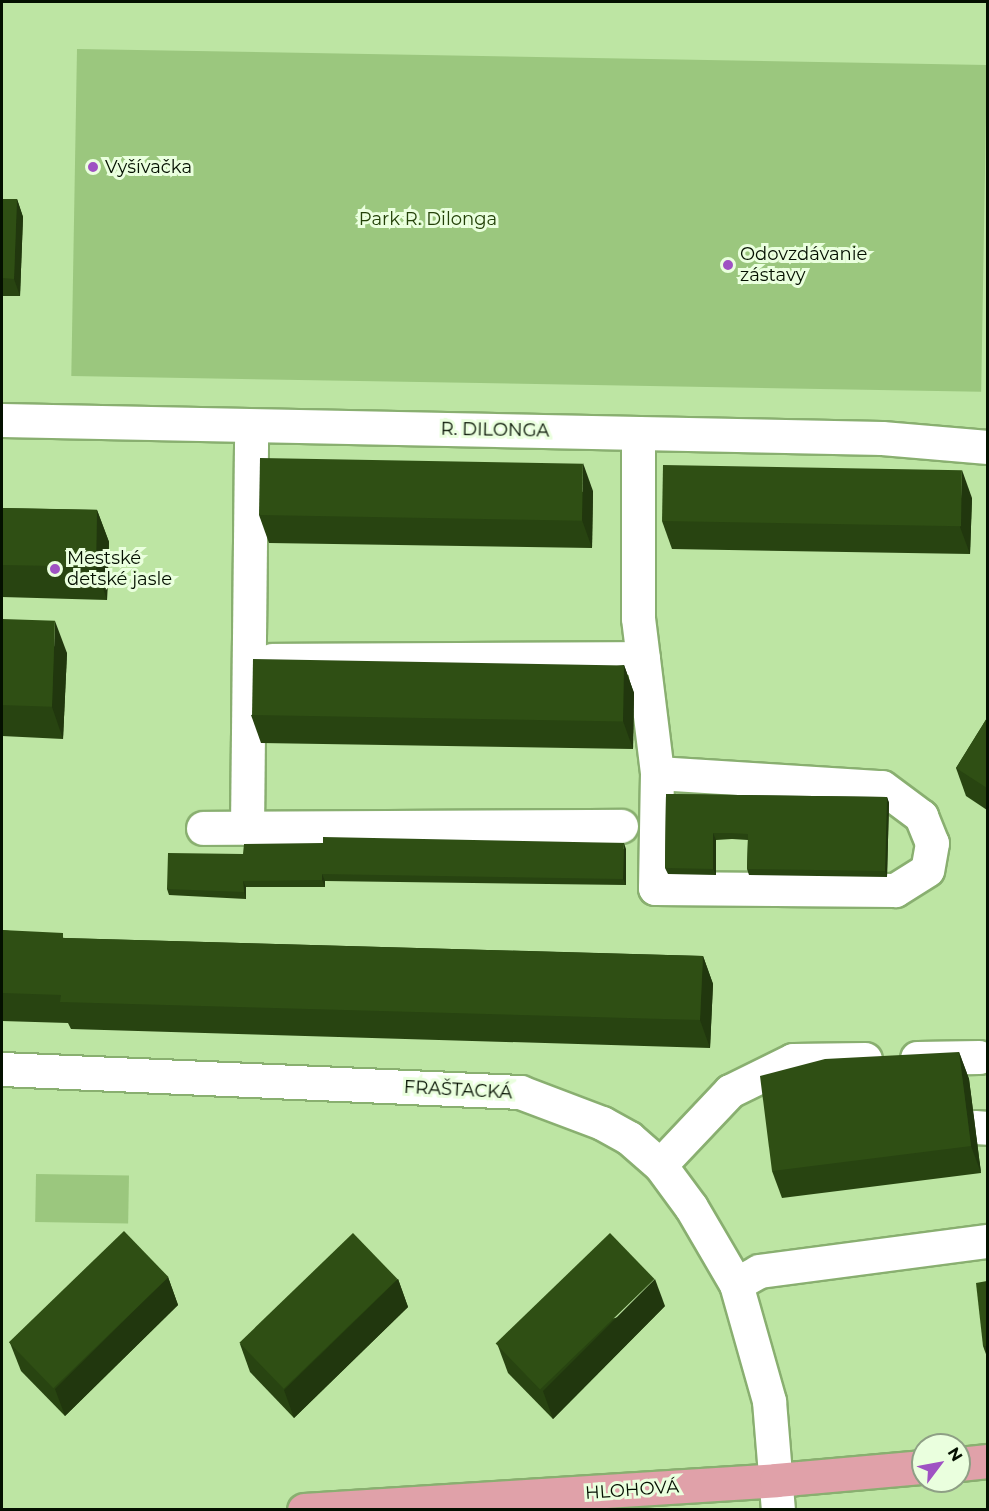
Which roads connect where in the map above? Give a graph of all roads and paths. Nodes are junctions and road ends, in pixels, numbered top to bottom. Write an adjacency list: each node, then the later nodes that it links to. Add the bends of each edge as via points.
1 (2, 420): 2 (street, R. DILONGA)
2 (251, 426): 3 (street, R. DILONGA); 6 (street)
3 (638, 433): 4 (street, R. DILONGA, via 882,438); 5 (street, via 638,618)
4 (987, 447)
5 (643, 658): 6 (street); 7 (street)
6 (249, 660): 10 (street)
7 (657, 773): 7 (street, via 655,888 895,890 927,870 932,843 921,816 882,787)
8 (621, 826): 10 (street)
9 (203, 828): 10 (street)
10 (247, 828)
11 (980, 1057): 13 (street, via 793,1060 730,1091)
12 (2, 1069): 13 (street, FRAŠTACKÁ, via 520,1092 602,1123 629,1138)
13 (660, 1166): 15 (street, FRAŠTACKÁ, via 691,1207)
14 (987, 1241): 15 (street, via 759,1271)
15 (736, 1284): 19 (street, FRAŠTACKÁ, via 769,1401)
16 (987, 1461): 17 (main road)
17 (971, 1463)
18 (911, 1469): 19 (main road, HLOHOVÁ)
19 (777, 1495): 20 (main road, HLOHOVÁ)
20 (304, 1509)

